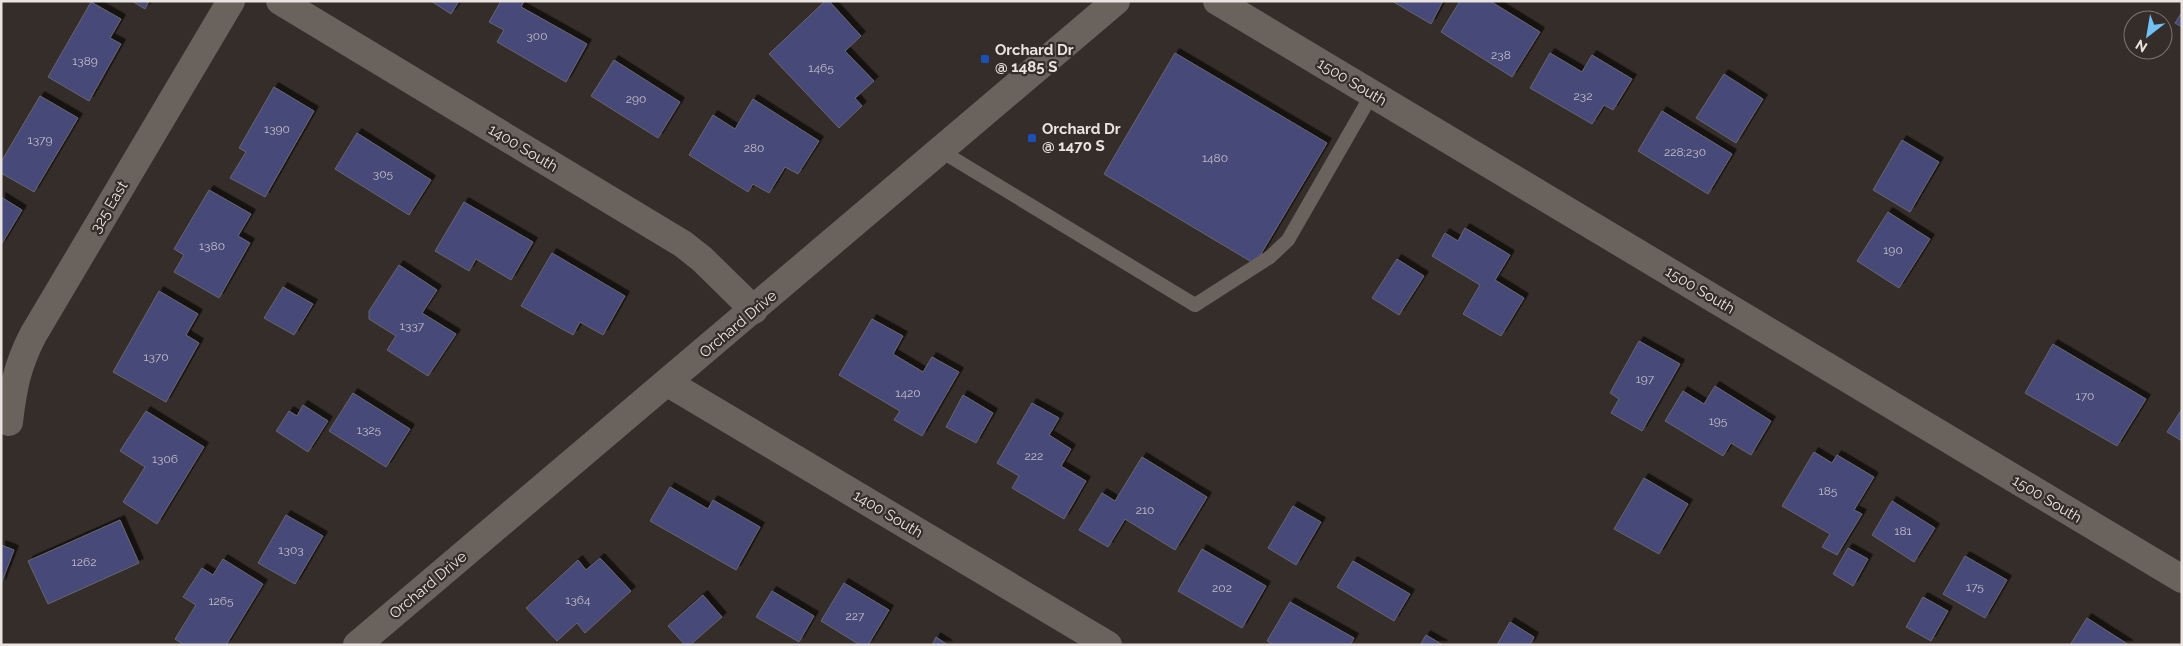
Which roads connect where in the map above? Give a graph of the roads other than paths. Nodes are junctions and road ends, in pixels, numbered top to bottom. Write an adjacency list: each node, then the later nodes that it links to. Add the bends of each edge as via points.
1 (231, 1): 9 (street, 325 East, via 24,352 12,392)
2 (280, 1): 7 (street, 1400 South, via 683,244)
3 (1116, 1): 6 (street, Orchard Drive)
4 (1217, 1): 5 (street, 1500 South)
5 (1372, 94): 6 (lane, via 1288,240 1270,257 1195,305); 10 (street, 1500 South)
6 (941, 150): 7 (street, Orchard Drive)
7 (754, 310): 8 (street, Orchard Drive)
8 (668, 383): 11 (street, Orchard Drive); 12 (street, 1400 South)
9 (9, 422)
10 (2182, 579)
11 (358, 645)
12 (1108, 645)

